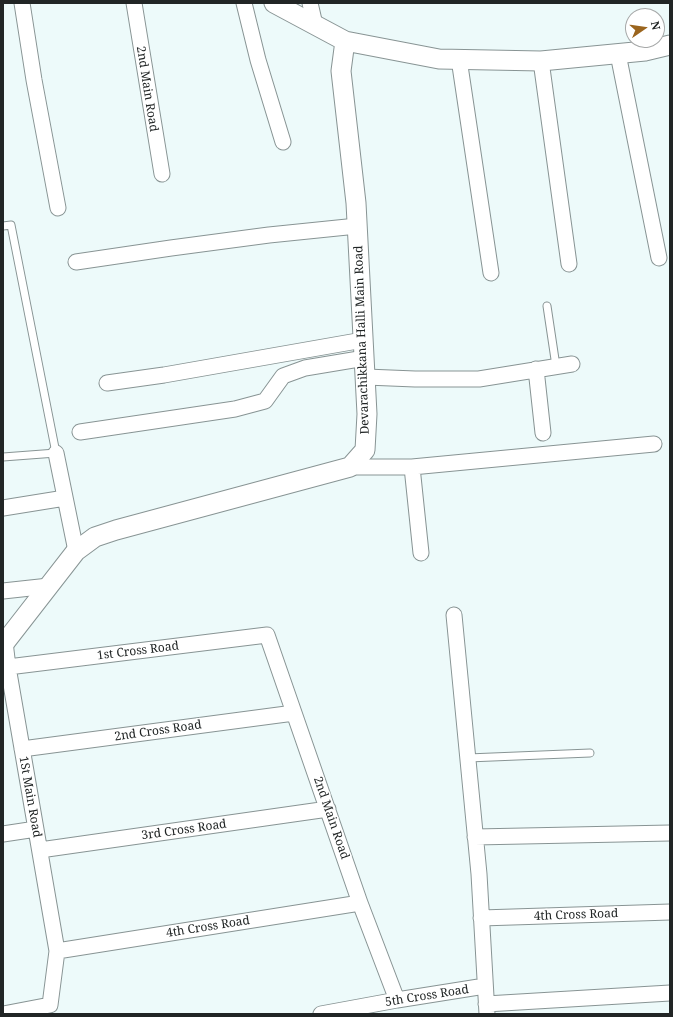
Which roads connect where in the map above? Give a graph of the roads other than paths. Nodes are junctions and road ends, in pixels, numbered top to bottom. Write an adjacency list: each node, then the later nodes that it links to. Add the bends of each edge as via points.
1 (22, 3): 14 (street)
2 (134, 3): 13 (street, 2nd Main Road)
3 (244, 3): 12 (street)
4 (274, 3): 6 (street)
5 (310, 3): 6 (street)
6 (315, 25): 7 (street)
7 (346, 41): 10 (street, via 439,59); 16 (street, Devarachikkana Halli Main Road, via 341,71)
8 (670, 45): 9 (street)
9 (618, 54): 11 (street); 17 (street)
10 (459, 59): 11 (street); 20 (street)
11 (541, 61): 19 (street)
12 (283, 142)
13 (162, 174)
14 (58, 208)
15 (3, 226): 32 (lane, via 11,225)
16 (357, 226): 18 (street, via 269,235); 22 (street, Devarachikkana Halli Main Road)
17 (658, 258)
18 (76, 262)
19 (569, 264)
20 (491, 273)
21 (547, 306): 25 (lane)
22 (363, 340): 23 (street, Devarachikkana Halli Main Road); 28 (street)
23 (364, 358): 27 (street, Devarachikkana Halli Main Road); 29 (street, via 306,368 283,376 265,401 235,409)
24 (572, 364): 25 (street)
25 (556, 366): 26 (street)
26 (536, 369): 27 (street, via 480,379); 30 (street)
27 (366, 377): 34 (street, Devarachikkana Halli Main Road, via 368,414 365,450)
28 (107, 383)
29 (80, 432)
30 (543, 433)
31 (654, 444): 35 (street)
32 (56, 452): 33 (lane); 36 (street)
33 (3, 457)
34 (350, 467): 35 (street); 38 (street, via 116,530 95,537)
35 (412, 467): 39 (street)
36 (65, 498): 37 (street); 38 (street)
37 (3, 508)
38 (76, 551): 40 (street)
39 (421, 553)
40 (49, 586): 41 (street); 44 (street)
41 (3, 591)
42 (454, 615): 49 (street)
43 (267, 635): 45 (street, 1st Cross Road); 46 (street, 2nd Main Road)
44 (4, 644): 45 (street, 1St Main Road)
45 (8, 667): 47 (street, 1St Main Road)
46 (294, 713): 47 (street, 2nd Cross Road); 50 (street, 2nd Main Road)
47 (22, 749): 51 (street, 1St Main Road)
48 (590, 752): 49 (lane)
49 (468, 758): 54 (street)
50 (328, 809): 55 (street, 3rd Cross Road); 56 (street, 2nd Main Road)
51 (36, 829): 53 (street); 55 (street, 1St Main Road)
52 (670, 833): 54 (street)
53 (3, 834)
54 (475, 837): 58 (street)
55 (40, 850): 59 (street, 1St Main Road)
56 (360, 903): 59 (street, 4th Cross Road); 62 (street, 2nd Main Road)
57 (670, 912): 58 (street, 4th Cross Road)
58 (481, 918): 60 (street)
59 (57, 951): 64 (street, 1St Main Road, via 50,1005)
60 (485, 986): 62 (street, 5th Cross Road); 63 (street)
61 (670, 992): 63 (street)
62 (397, 1000): 65 (street, 5th Cross Road)
63 (487, 1009)
64 (3, 1014)
65 (321, 1014)

